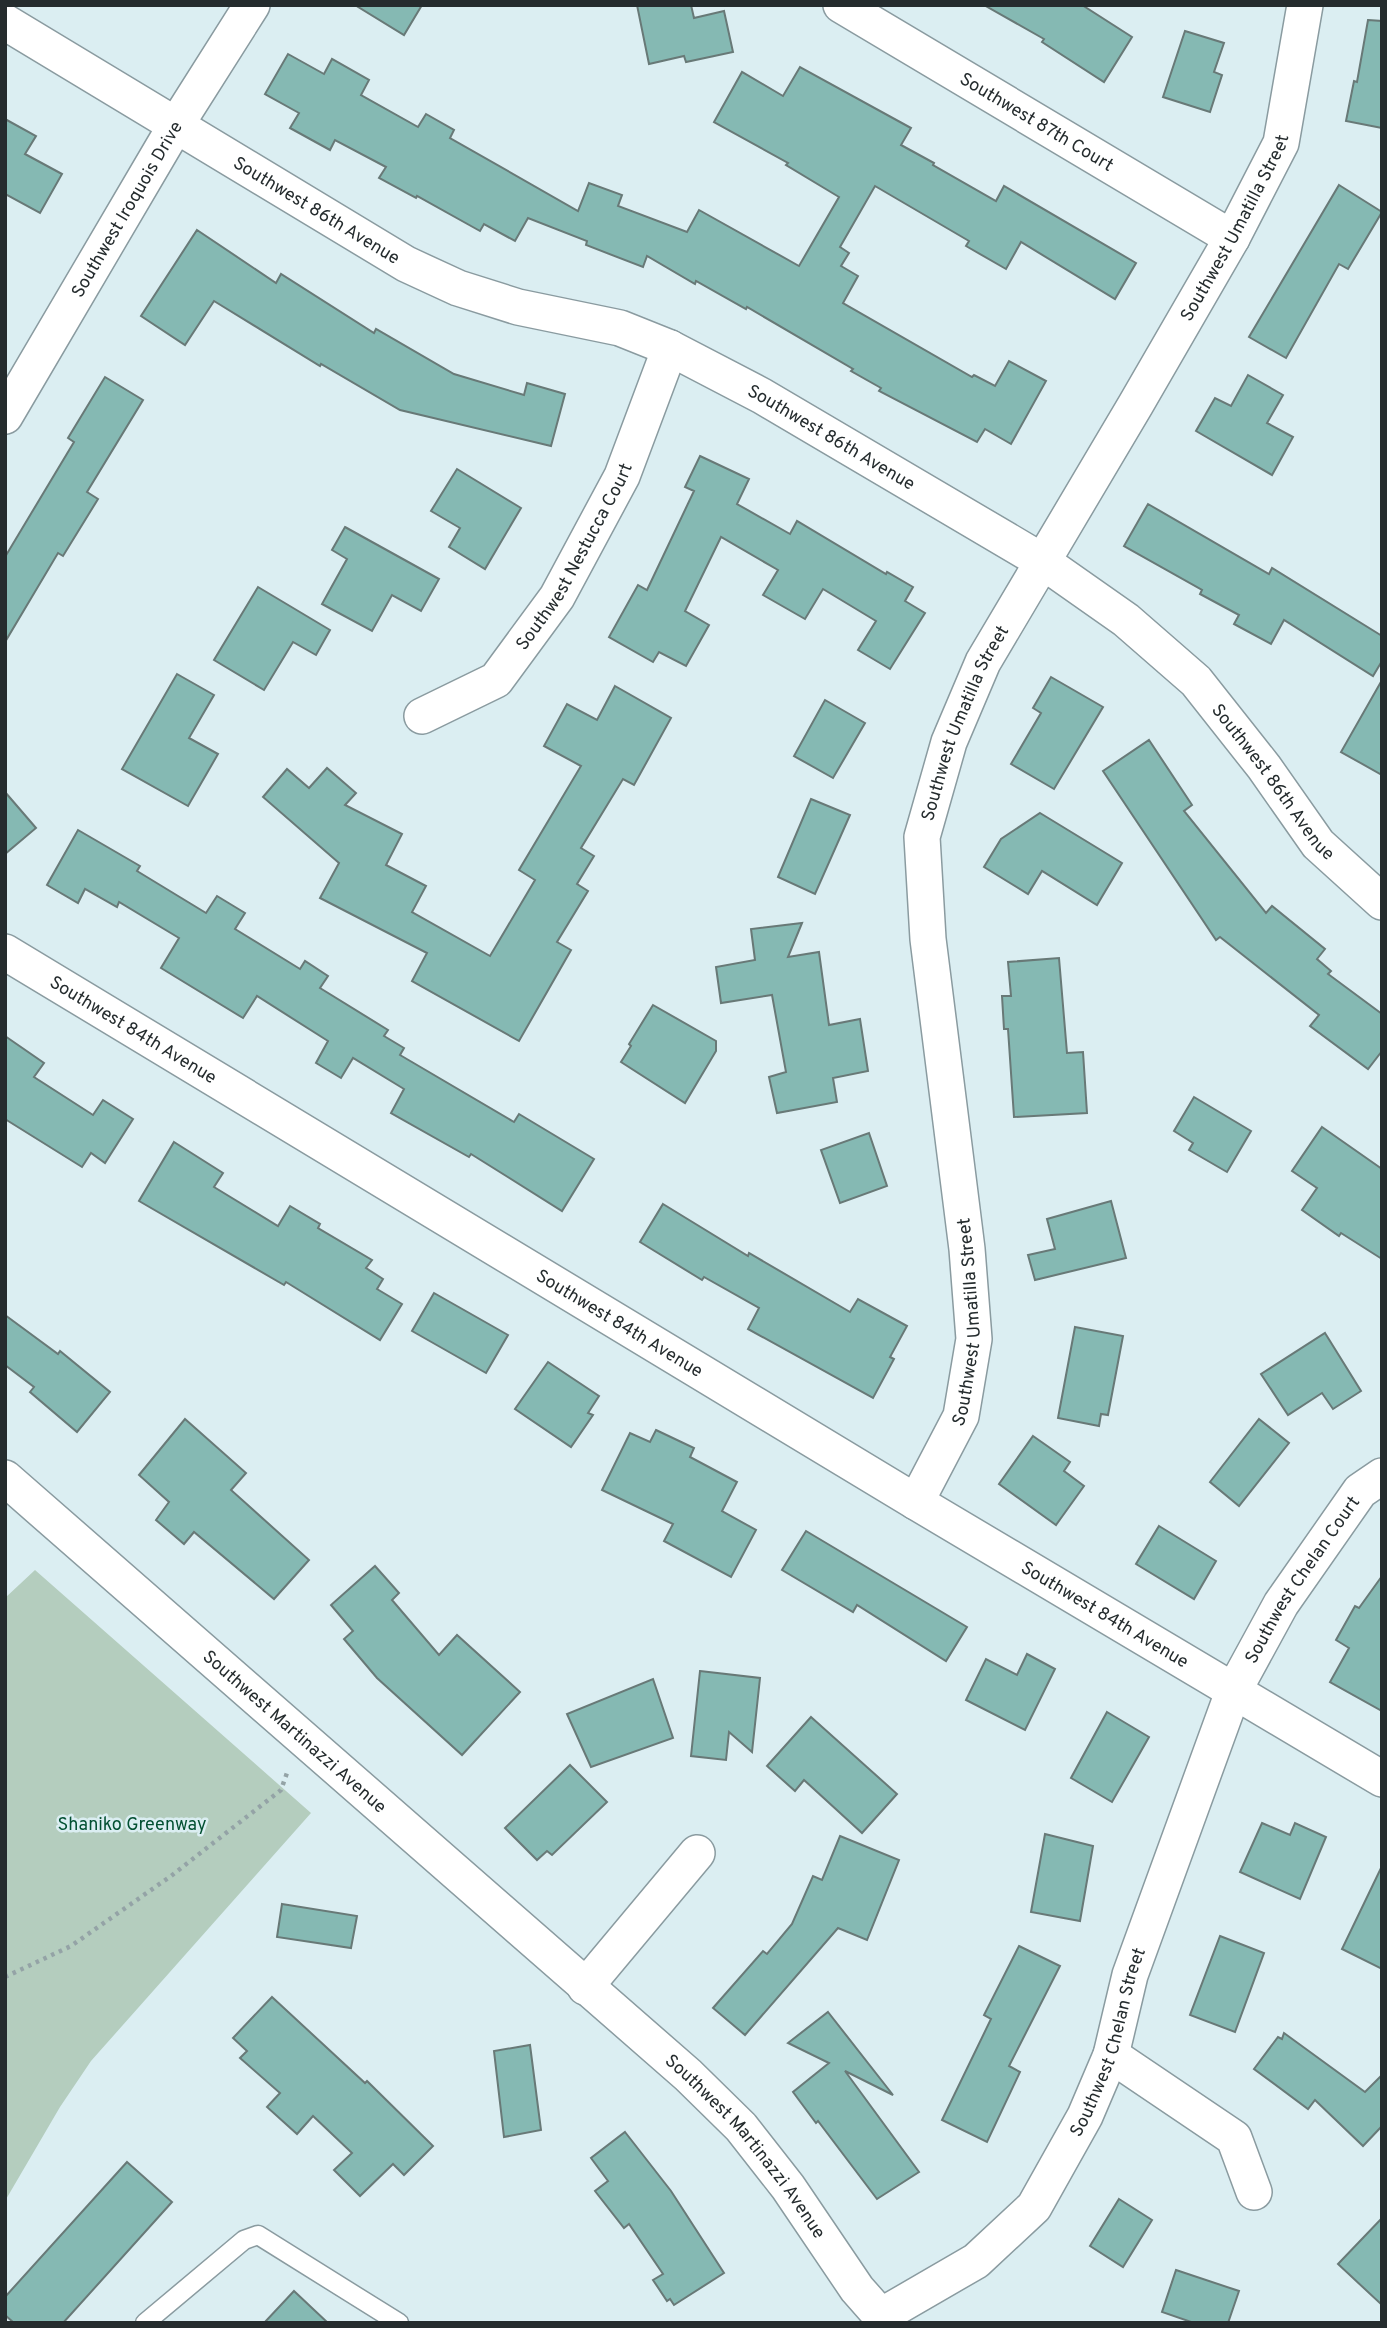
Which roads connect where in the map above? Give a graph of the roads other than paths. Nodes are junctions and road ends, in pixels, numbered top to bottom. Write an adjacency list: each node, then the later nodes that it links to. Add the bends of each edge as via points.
1 (252, 5): 5 (street, Southwest Iroquois Drive)
2 (841, 5): 6 (street, Southwest 87th Court)
3 (1306, 5): 6 (street, Southwest Umatilla Street, via 1281,143)
4 (5, 22): 5 (street, Southwest 86th Avenue)
5 (176, 125): 7 (street, Southwest 86th Avenue, via 406,264 458,288 518,307 620,328); 8 (street, Southwest Iroquois Drive)
6 (1232, 237): 9 (street, Southwest Umatilla Street)
7 (670, 348): 9 (street, Southwest 86th Avenue, via 762,396); 10 (street, Southwest Nestucca Court, via 622,476 557,597 496,680)
8 (5, 416)
9 (1042, 561): 11 (street, Southwest 86th Avenue, via 1126,620 1196,681 1318,844); 15 (street, Southwest Umatilla Street, via 983,662 949,742 922,837 928,939 974,1339 961,1416)
10 (422, 716)
11 (1382, 902)
12 (5, 952): 15 (street, Southwest 84th Avenue)
13 (1382, 1476): 16 (street, Southwest Chelan Court, via 1360,1491 1281,1604)
14 (5, 1478): 19 (street, Southwest Martinazzi Avenue)
15 (916, 1502): 16 (street, Southwest 84th Avenue)
16 (1233, 1692): 17 (street, Southwest 84th Avenue); 20 (street, Southwest Chelan Street, via 1130,1975)
17 (1382, 1779)
18 (697, 1853): 19 (street)
19 (585, 1987): 22 (street, Southwest Martinazzi Avenue, via 741,2127 857,2289)
20 (1111, 2055): 21 (street, via 1234,2138); 22 (street, Southwest Chelan Street, via 1085,2116 1034,2207 976,2262)
21 (1254, 2192)
22 (884, 2319)
23 (145, 2323): 24 (lane, via 244,2239 258,2235)
24 (399, 2323)

